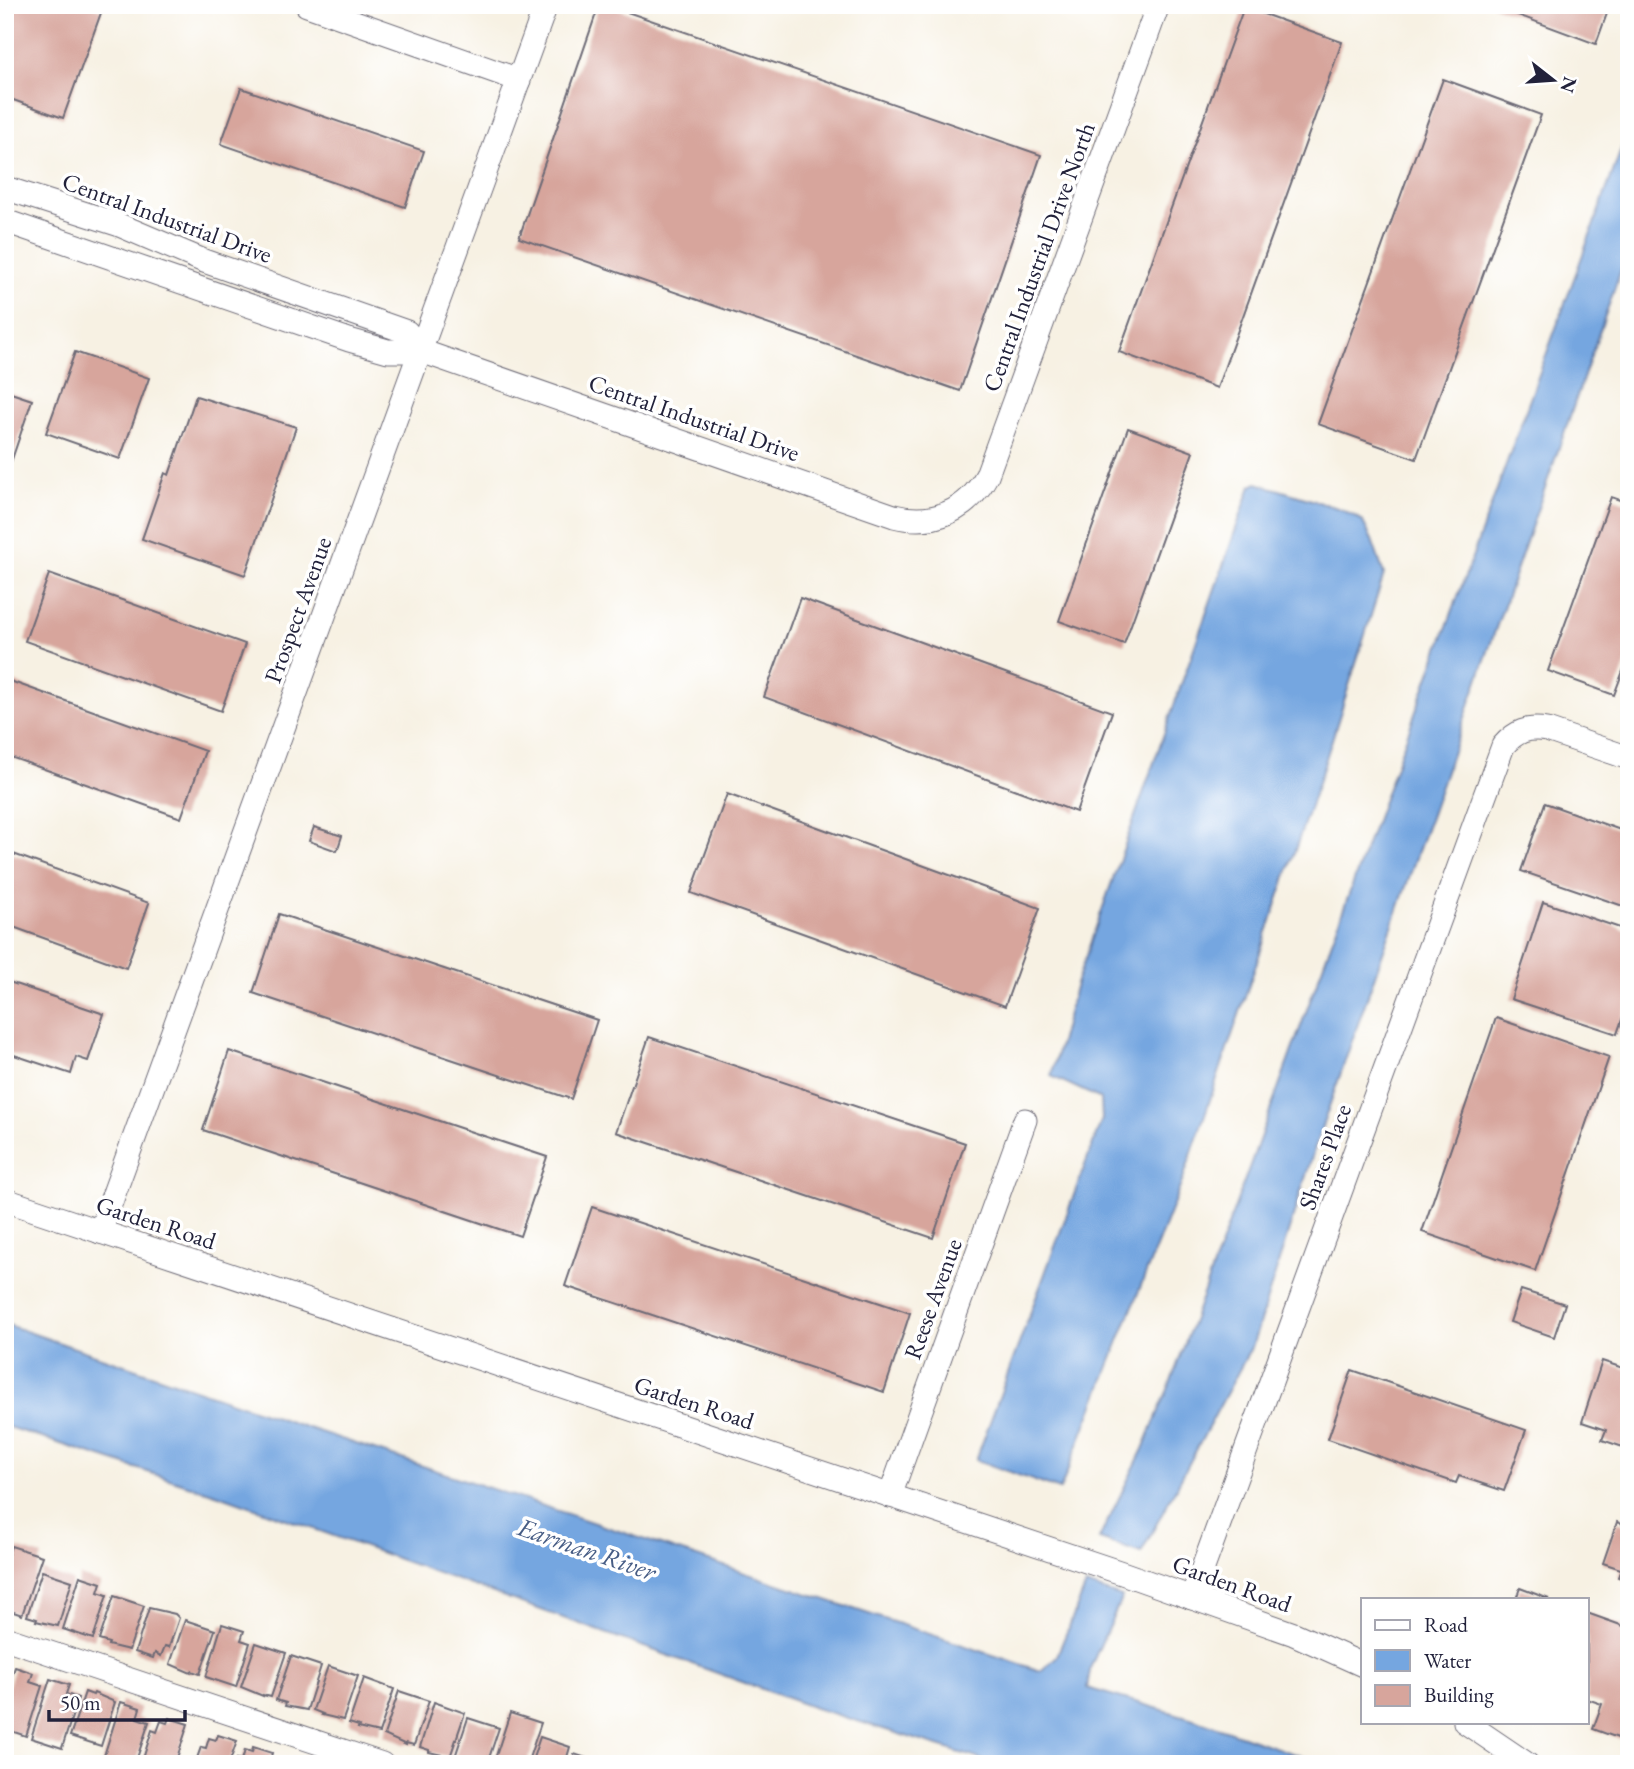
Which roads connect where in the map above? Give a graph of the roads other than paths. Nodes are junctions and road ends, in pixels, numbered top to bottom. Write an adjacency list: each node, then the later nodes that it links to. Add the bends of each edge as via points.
1 (307, 5): 4 (street)
2 (546, 5): 4 (street, Prospect Avenue)
3 (1158, 5): 8 (street, Central Industrial Drive North, via 988,475 972,497)
4 (519, 80): 7 (street, Prospect Avenue)
5 (5, 188): 7 (street, Central Industrial Drive, via 117,224 204,261 407,332)
6 (5, 221): 7 (street, Central Industrial Drive, via 349,340 388,351)
7 (421, 351): 8 (street, Central Industrial Drive, via 894,516 920,520); 12 (street, Prospect Avenue)
8 (951, 513)
9 (1629, 758): 14 (street, Shares Place, via 1534,728 1511,737 1503,746)
10 (1025, 1120): 13 (street, Reese Avenue)
11 (5, 1200): 12 (street, Garden Road)
12 (100, 1232): 13 (street, Garden Road)
13 (890, 1496): 14 (street, Garden Road)
14 (1192, 1598): 16 (street, Garden Road, via 1294,1634)
15 (5, 1638): 18 (street)
16 (1361, 1664)
17 (1468, 1724): 19 (street)
18 (382, 1764)
19 (1527, 1764)

